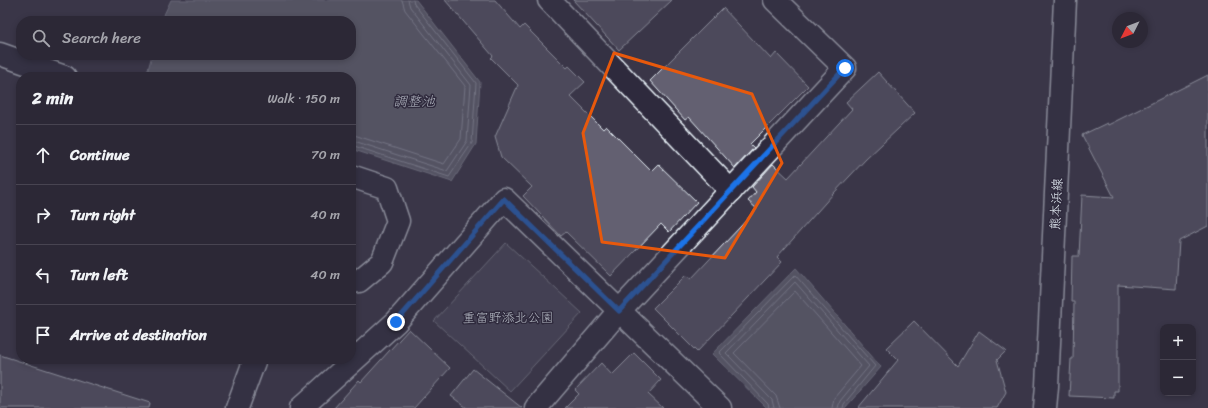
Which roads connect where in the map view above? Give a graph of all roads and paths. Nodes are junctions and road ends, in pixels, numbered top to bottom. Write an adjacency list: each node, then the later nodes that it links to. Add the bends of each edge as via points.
1 (549, 0): 9 (street)
2 (775, 0): 9 (street, via 845,68)
3 (1065, 0): 19 (street, 熊本浜線)
4 (0, 54): 5 (street)
5 (16, 60)
6 (17, 60): 7 (street)
7 (52, 72)
8 (356, 178): 10 (street, via 387,188 398,221 382,262)
9 (731, 191): 11 (street)
10 (356, 281)
11 (619, 311): 12 (street, via 504,199 396,322); 17 (street); 18 (street)
12 (356, 358)
13 (253, 364): 15 (street)
14 (350, 364): 16 (street)
15 (237, 408)
16 (301, 408)
17 (536, 408)
18 (720, 408)
19 (1045, 408)

